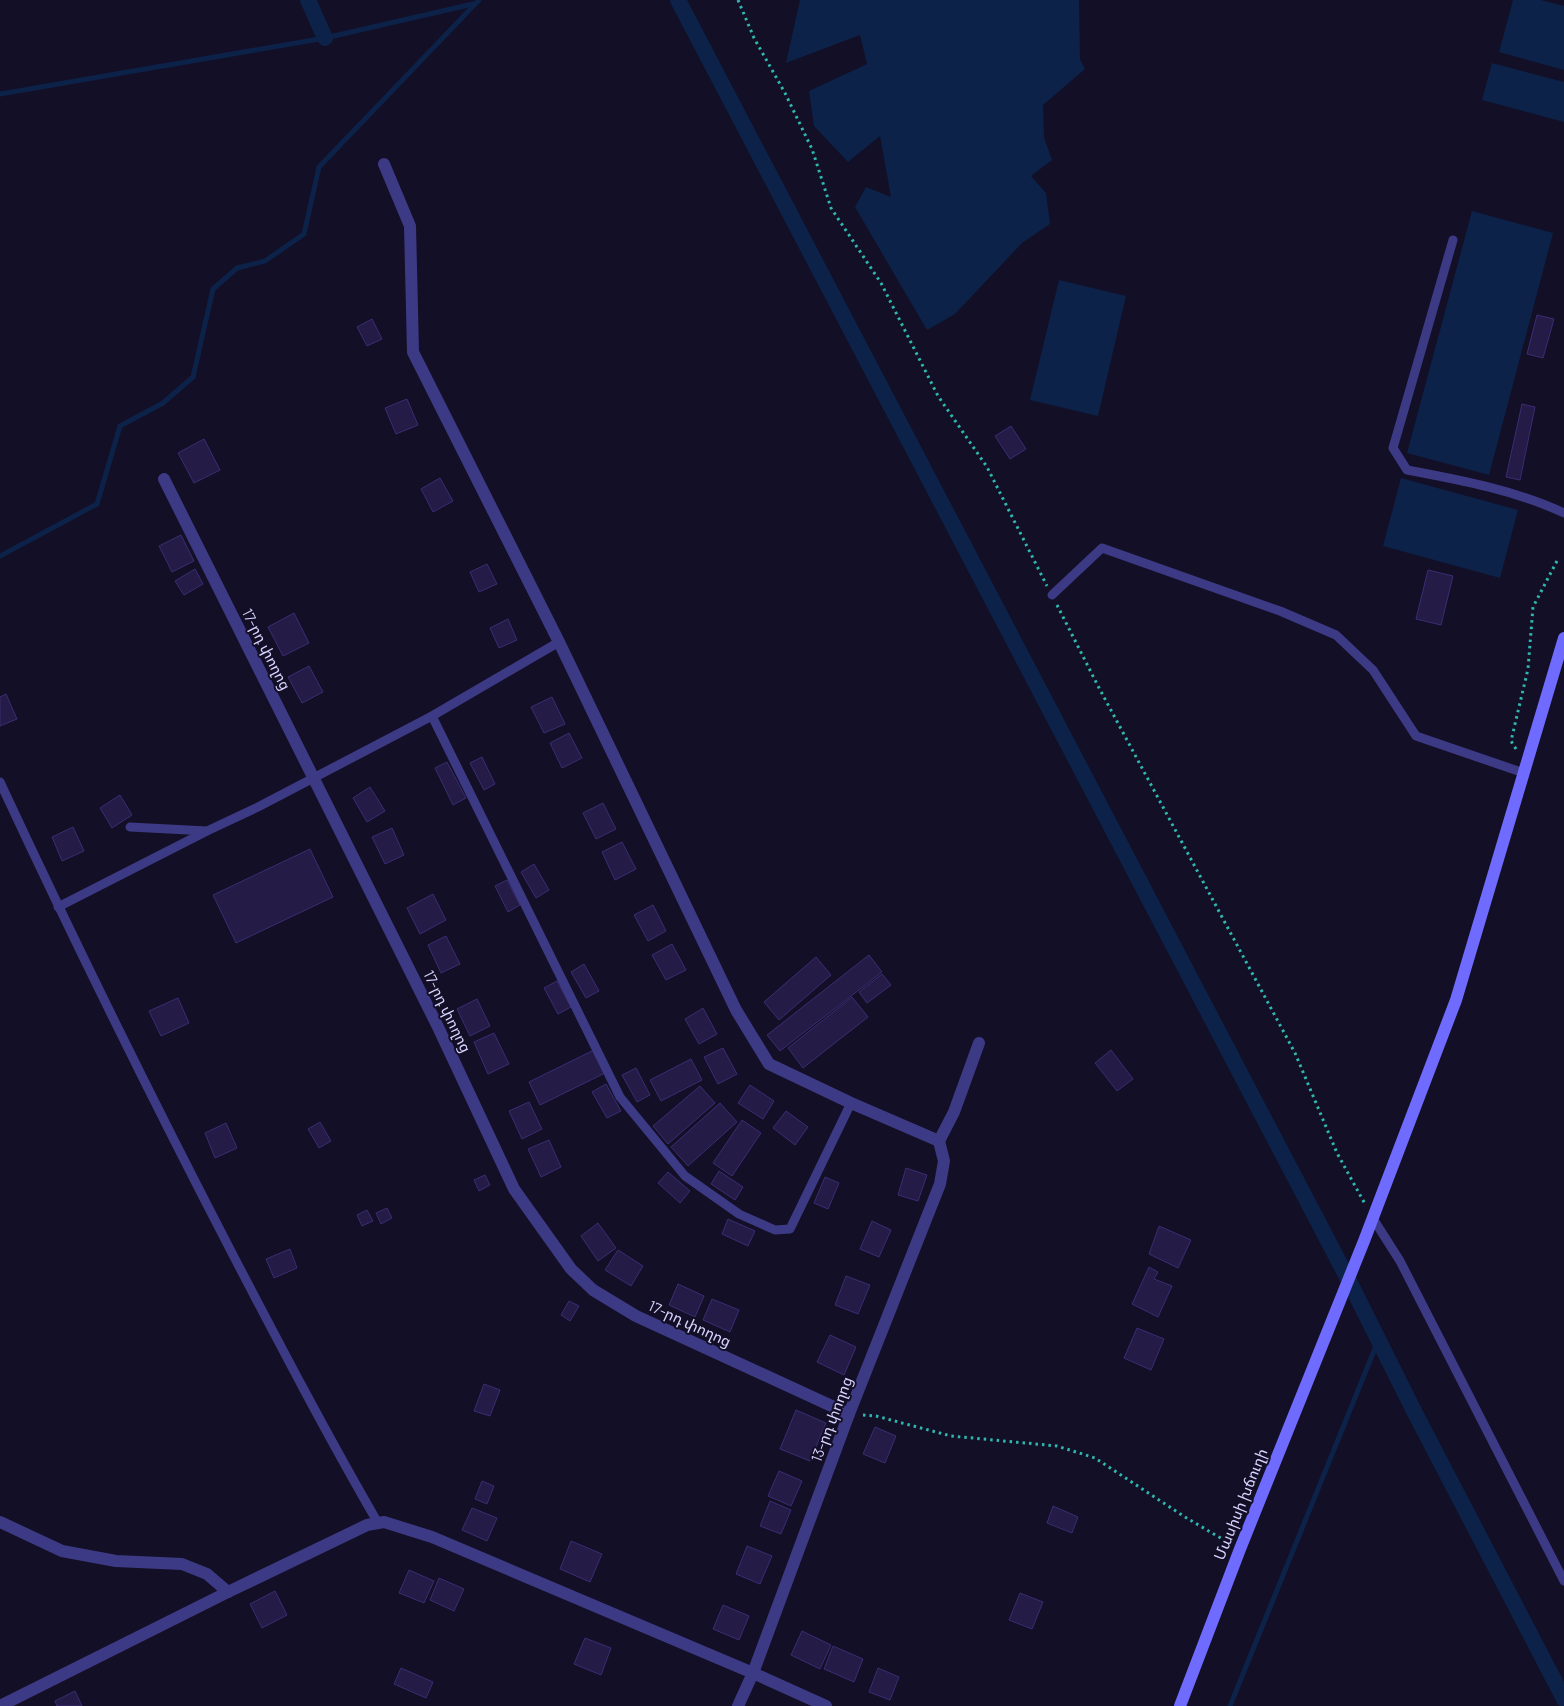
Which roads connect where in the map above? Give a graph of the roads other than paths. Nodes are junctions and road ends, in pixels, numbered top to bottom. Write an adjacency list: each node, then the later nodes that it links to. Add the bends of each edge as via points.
1 (384, 164): 7 (street, via 410,226 414,352)
2 (1453, 240): 4 (lane, via 1393,448 1407,470 1493,488)
3 (164, 479): 10 (street, 17-րդ փողոց)
4 (1564, 513)
5 (1052, 595): 9 (lane, via 1102,548 1280,611 1336,635 1373,670 1416,736)
6 (1564, 638): 9 (main road, Մասիսի խճուղի)
7 (559, 642): 8 (lane); 16 (street, via 736,1010 769,1064)
8 (432, 716): 10 (lane); 16 (lane, via 620,1097 685,1176 739,1214 775,1230 790,1229)
9 (1524, 773): 18 (main road, Մասիսի խճուղի, via 1456,1000)
10 (313, 777): 13 (lane); 19 (street, 17-րդ փողոց, via 438,1027 514,1189 571,1269 593,1290 636,1316)
11 (0, 782): 14 (lane)
12 (130, 827): 13 (lane)
13 (207, 831): 14 (lane)
14 (58, 907): 21 (lane, via 168,1129 329,1438)
15 (979, 1043): 17 (street, via 954,1112)
16 (851, 1103): 17 (street)
17 (939, 1142): 19 (street, 13-րդ փողոց, via 944,1161 940,1184)
18 (1372, 1217): 22 (lane, via 1400,1261); 28 (main road, Մասիսի խճուղի)
19 (850, 1414): 24 (street, 13-րդ փողոց)
20 (0, 1522): 23 (street, via 62,1551 116,1561 182,1564 207,1574)
21 (378, 1523): 23 (street, via 367,1525); 24 (street, via 432,1537)
22 (1564, 1581)
23 (228, 1592): 25 (street)
24 (753, 1673): 26 (street, 13-րդ փողոց); 27 (street)
25 (0, 1706)
26 (738, 1706)
27 (826, 1706)
28 (1180, 1706)

